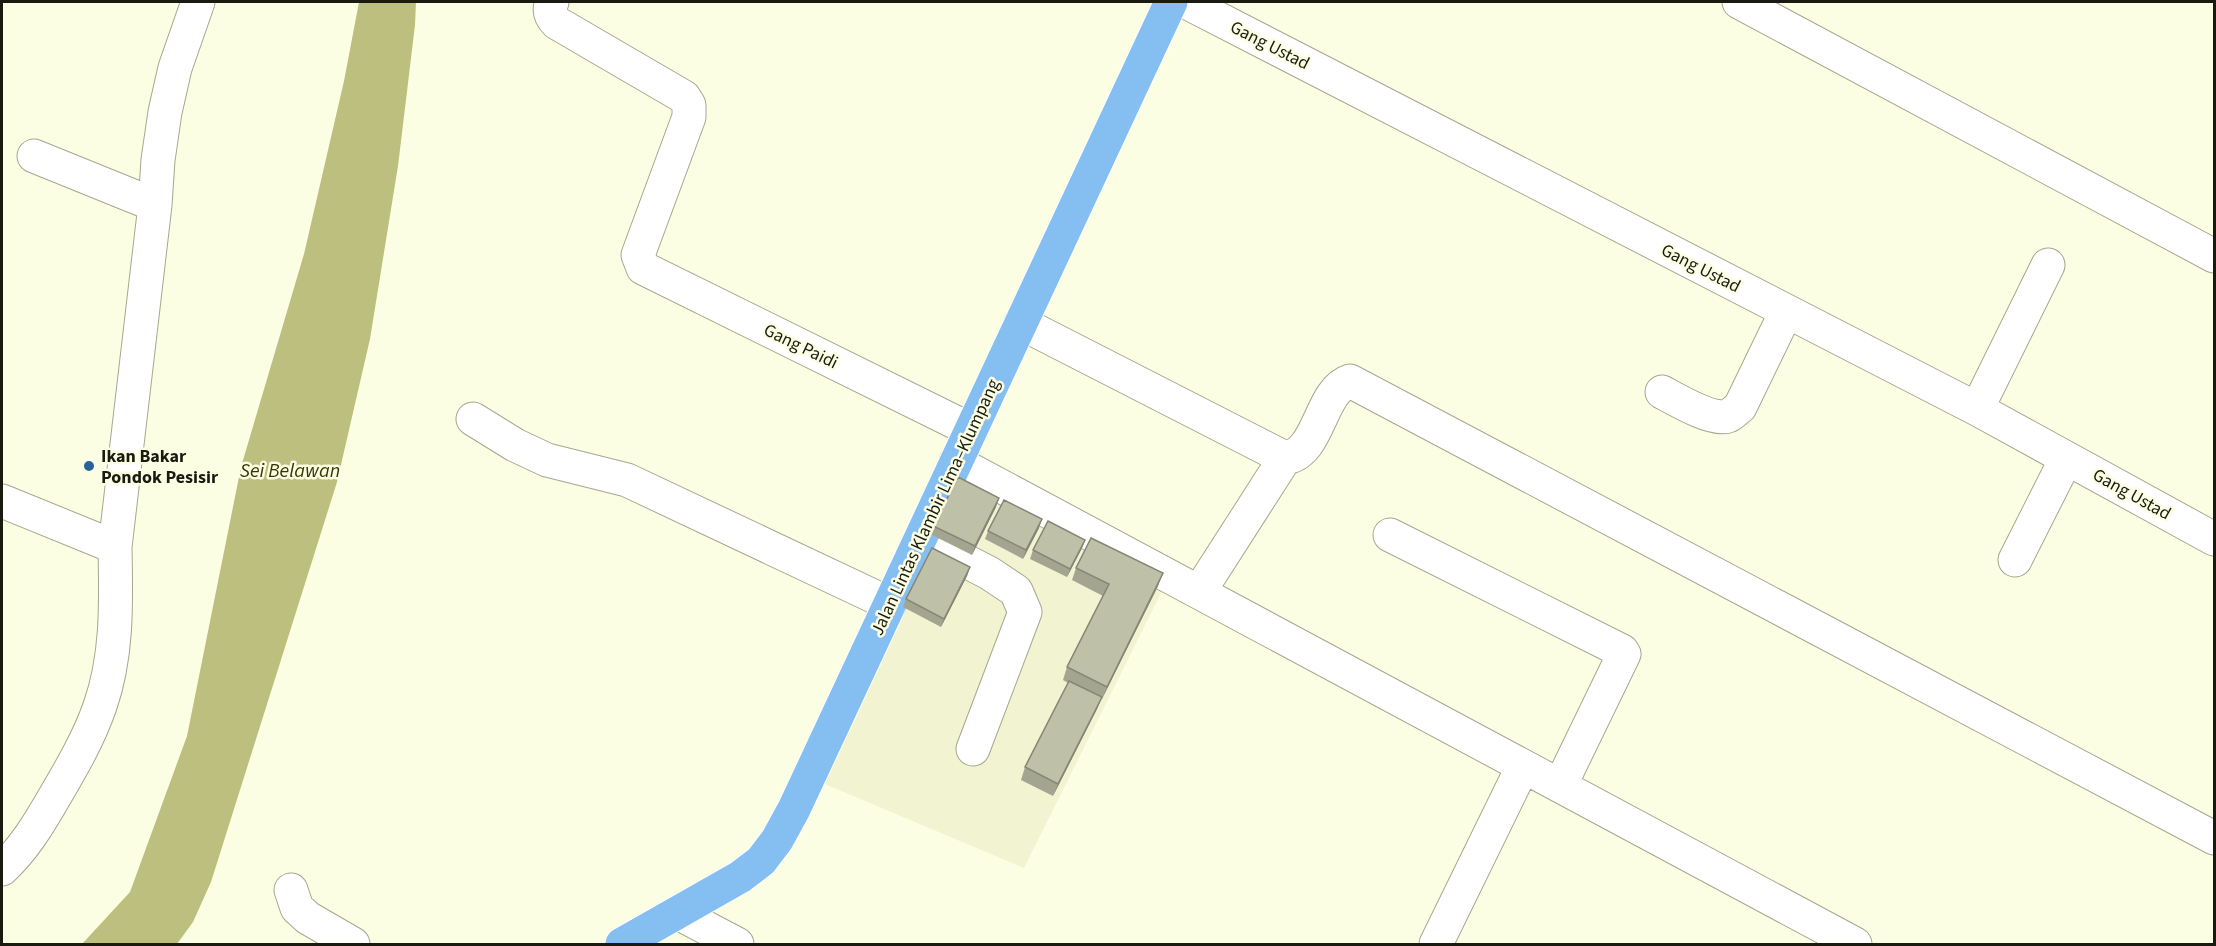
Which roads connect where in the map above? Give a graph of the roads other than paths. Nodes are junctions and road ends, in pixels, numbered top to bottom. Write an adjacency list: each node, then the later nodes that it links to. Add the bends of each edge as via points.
1 (197, 2): 7 (street, via 165,112)
2 (552, 2): 15 (street, Gang Paidi, via 550,17 557,23 684,97 689,105 689,117 638,255 640,263)
3 (1171, 2): 11 (main road, Jalan Lintas Klambir Lima–Klumpang)
4 (1186, 2): 10 (street, Gang Ustad)
5 (1739, 2): 8 (street)
6 (34, 156): 7 (street)
7 (155, 205): 23 (street)
8 (2214, 256)
9 (2049, 265): 13 (street)
10 (1786, 312): 12 (street, via 1740,407 1728,416 1710,414); 13 (street, Gang Ustad)
11 (1021, 323): 15 (main road, Jalan Lintas Klambir Lima–Klumpang); 16 (street)
12 (1662, 392)
13 (1977, 409): 17 (street, Gang Ustad)
14 (473, 419): 26 (street, via 547,460 627,480)
15 (971, 430): 18 (main road, Jalan Lintas Klambir Lima–Klumpang)
16 (1285, 458): 25 (street); 30 (street, via 1291,458 1305,446 1337,388 1350,381)
17 (2066, 459): 21 (street, Gang Ustad); 24 (street)
18 (956, 462): 22 (main road, Jalan Lintas Klambir Lima–Klumpang); 25 (street)
19 (2, 501): 23 (street)
20 (1390, 535): 29 (street, via 1622,651 1624,654)
21 (2213, 535)
22 (921, 538): 26 (main road, Jalan Lintas Klambir Lima–Klumpang); 27 (street, via 1016,591 1025,612)
23 (116, 547): 31 (street, via 116,603 110,666 101,705 85,744 37,827)
24 (2015, 560)
25 (1199, 592): 28 (street)
26 (890, 604): 33 (main road, Jalan Lintas Klambir Lima–Klumpang, via 777,840 761,861 740,877)
27 (973, 750)
28 (1523, 766): 29 (street); 37 (street)
29 (1560, 786): 38 (street)
30 (2214, 838)
31 (2, 870)
32 (291, 890): 34 (street, via 297,908 308,918)
33 (678, 913): 35 (main road, Jalan Lintas Klambir Lima–Klumpang); 36 (street)
34 (353, 945)
35 (622, 945)
36 (737, 945)
37 (1436, 945)
38 (1855, 945)

